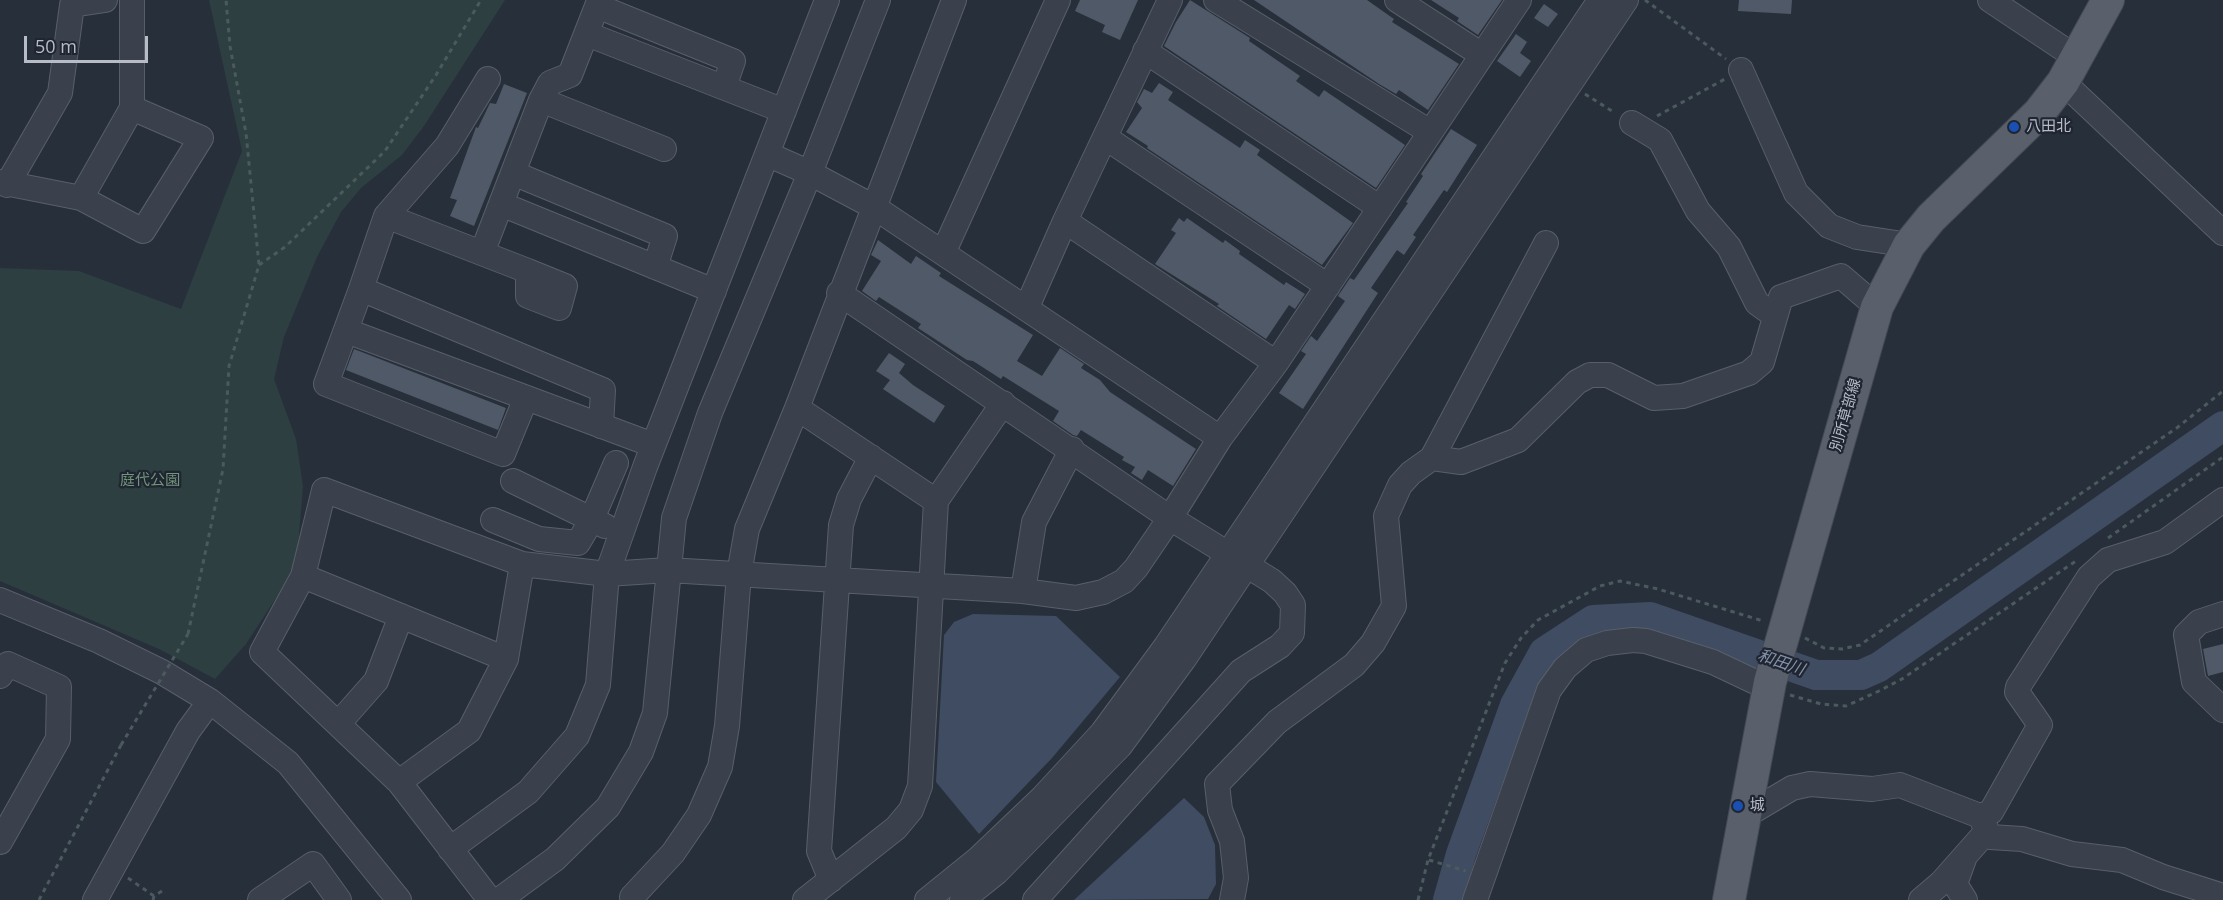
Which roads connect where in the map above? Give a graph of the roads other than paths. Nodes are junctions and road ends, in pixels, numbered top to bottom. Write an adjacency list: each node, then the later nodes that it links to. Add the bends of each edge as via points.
1 (105, 0): 33 (street, via 72,5 60,93)
2 (132, 0): 24 (street)
3 (827, 0): 25 (street)
4 (878, 0): 31 (street)
5 (954, 0): 36 (street)
6 (1058, 0): 43 (street)
7 (1170, 0): 17 (street)
8 (1216, 0): 27 (street)
9 (1397, 0): 18 (street)
10 (1519, 0): 18 (street)
11 (1600, 0): 73 (street)
12 (1626, 0): 73 (street)
13 (2108, 0): 20 (main road, 別所草部線)
14 (1995, 1): 20 (street)
15 (624, 8): 16 (street, via 597,6); 22 (street, via 733,61)
16 (587, 34): 22 (street); 23 (street, via 570,75 550,83)
17 (1145, 51): 28 (street); 37 (street)
18 (1482, 55): 27 (street)
19 (1741, 70): 42 (street, via 1796,193 1828,226 1857,237)
20 (2070, 70): 40 (street); 42 (main road, 別所草部線, via 2039,113 1931,218)
21 (488, 79): 38 (street, via 447,146)
22 (724, 87): 25 (street)
23 (541, 100): 29 (street); 32 (street)
24 (132, 108): 34 (street); 34 (street, via 201,138 143,231)
25 (784, 111): 30 (street)
26 (1638, 127): 53 (street, via 1660,140 1698,211 1729,247 1757,303)
27 (1430, 132): 37 (street)
28 (1106, 138): 39 (street); 47 (street)
29 (664, 149)
30 (767, 154): 31 (street); 49 (street)
31 (810, 172): 36 (street); 75 (street, via 710,413 674,518)
32 (513, 173): 35 (street); 45 (street, via 665,236)
33 (4, 183): 34 (street)
34 (81, 198)
35 (501, 204): 44 (street); 45 (street)
36 (874, 207): 43 (street); 50 (street)
37 (1380, 208): 47 (street)
38 (386, 216): 44 (street); 48 (street)
39 (1065, 221): 51 (street); 55 (street)
40 (2223, 233)
41 (1546, 243): 64 (street)
42 (1909, 245): 52 (main road, 別所草部線)
43 (944, 251): 51 (street)
44 (482, 253): 46 (street)
45 (655, 267): 49 (street)
46 (528, 271)
47 (1328, 285): 55 (street)
48 (361, 289): 54 (street); 59 (street, via 603,390)
49 (714, 291): 61 (street)
50 (839, 293): 57 (street); 58 (street)
51 (1028, 307): 60 (street)
52 (1877, 307): 53 (street, via 1841,276 1781,297); 87 (main road, 別所草部線)
53 (1776, 316): 64 (street, via 1762,362 1749,373 1683,396 1654,398 1608,375 1590,375 1577,382 1518,440 1461,462)
54 (347, 331): 56 (street); 56 (street, via 326,384 503,454)
55 (1276, 363): 60 (street)
56 (526, 398): 59 (street)
57 (1003, 403): 62 (street); 68 (street)
58 (797, 408): 63 (street); 77 (street, via 747,529)
59 (601, 426): 61 (street)
60 (1220, 438): 69 (street)
61 (653, 445): 72 (street)
62 (1072, 449): 69 (street); 81 (street, via 1034,522)
63 (871, 457): 68 (street); 79 (street, via 849,498 841,525)
64 (1432, 458): 110 (street, via 1400,485 1386,516 1394,606 1373,643 1354,665 1277,722 1217,784 1220,810 1232,842 1236,878)
65 (616, 464): 71 (street)
66 (513, 481): 71 (street)
67 (2223, 500): 93 (street, via 2165,542 2108,560 2089,577 2018,687 2017,692 2040,725)
68 (936, 501): 80 (street)
69 (1170, 518): 73 (street); 81 (street, via 1136,568 1124,581 1103,592 1076,598)
70 (493, 520): 71 (street, via 539,539 578,543)
71 (591, 521): 72 (street)
72 (621, 533): 76 (street)
73 (1237, 560): 107 (street, via 1166,646 1102,733 1042,798 979,858); 108 (street, via 1120,746 997,872); 109 (street, via 1285,593 1293,605 1292,633 1280,646 1241,671)
74 (522, 564): 76 (street); 78 (street, via 324,490); 85 (street)
75 (668, 570): 76 (street); 77 (street); 104 (street, via 655,713 641,752 608,807 555,859)
76 (607, 574): 95 (street, via 598,685 577,736 528,792)
77 (739, 574): 79 (street); 105 (street, via 720,767 699,815 673,853 632,897)
78 (303, 576): 84 (street); 90 (street, via 262,652)
79 (837, 580): 80 (street); 97 (street, via 819,851)
80 (933, 587): 81 (street); 97 (street, via 920,786 911,810 896,828)
81 (1023, 591)
82 (0, 600): 88 (street, via 99,641)
83 (2223, 614): 89 (street, via 2199,622 2186,635 2194,682)
84 (401, 616): 85 (street); 90 (street, via 376,681)
85 (506, 659): 91 (street, via 469,731)
86 (0, 676): 94 (street, via 8,663 59,687 58,739)
87 (1769, 685): 92 (main road, 別所草部線); 111 (street, via 1713,662 1646,642 1607,643 1586,650 1565,668 1550,690)
88 (210, 701): 99 (street, via 189,731); 102 (street, via 288,764)
89 (2223, 710)
90 (338, 724): 91 (street)
91 (399, 782): 95 (street)
92 (1743, 817): 93 (street, via 1792,788 1810,784 1872,789 1900,785); 112 (main road, 別所草部線)
93 (1984, 824): 96 (street); 98 (street, via 1990,837 2022,839 2072,854 2122,860)
94 (0, 842)
95 (450, 849): 103 (street)
96 (1964, 858): 113 (street); 114 (street, via 1955,884)
97 (831, 879): 106 (street)
98 (2219, 897)
99 (95, 900)
100 (260, 900): 101 (street, via 313,864)
101 (339, 900)
102 (399, 900)
103 (490, 900)
104 (499, 900)
105 (634, 900)
106 (805, 900)
107 (927, 900)
108 (962, 900)
109 (1035, 900)
110 (1232, 900)
111 (1475, 900)
112 (1729, 900)
113 (1921, 900)
114 (1965, 900)

